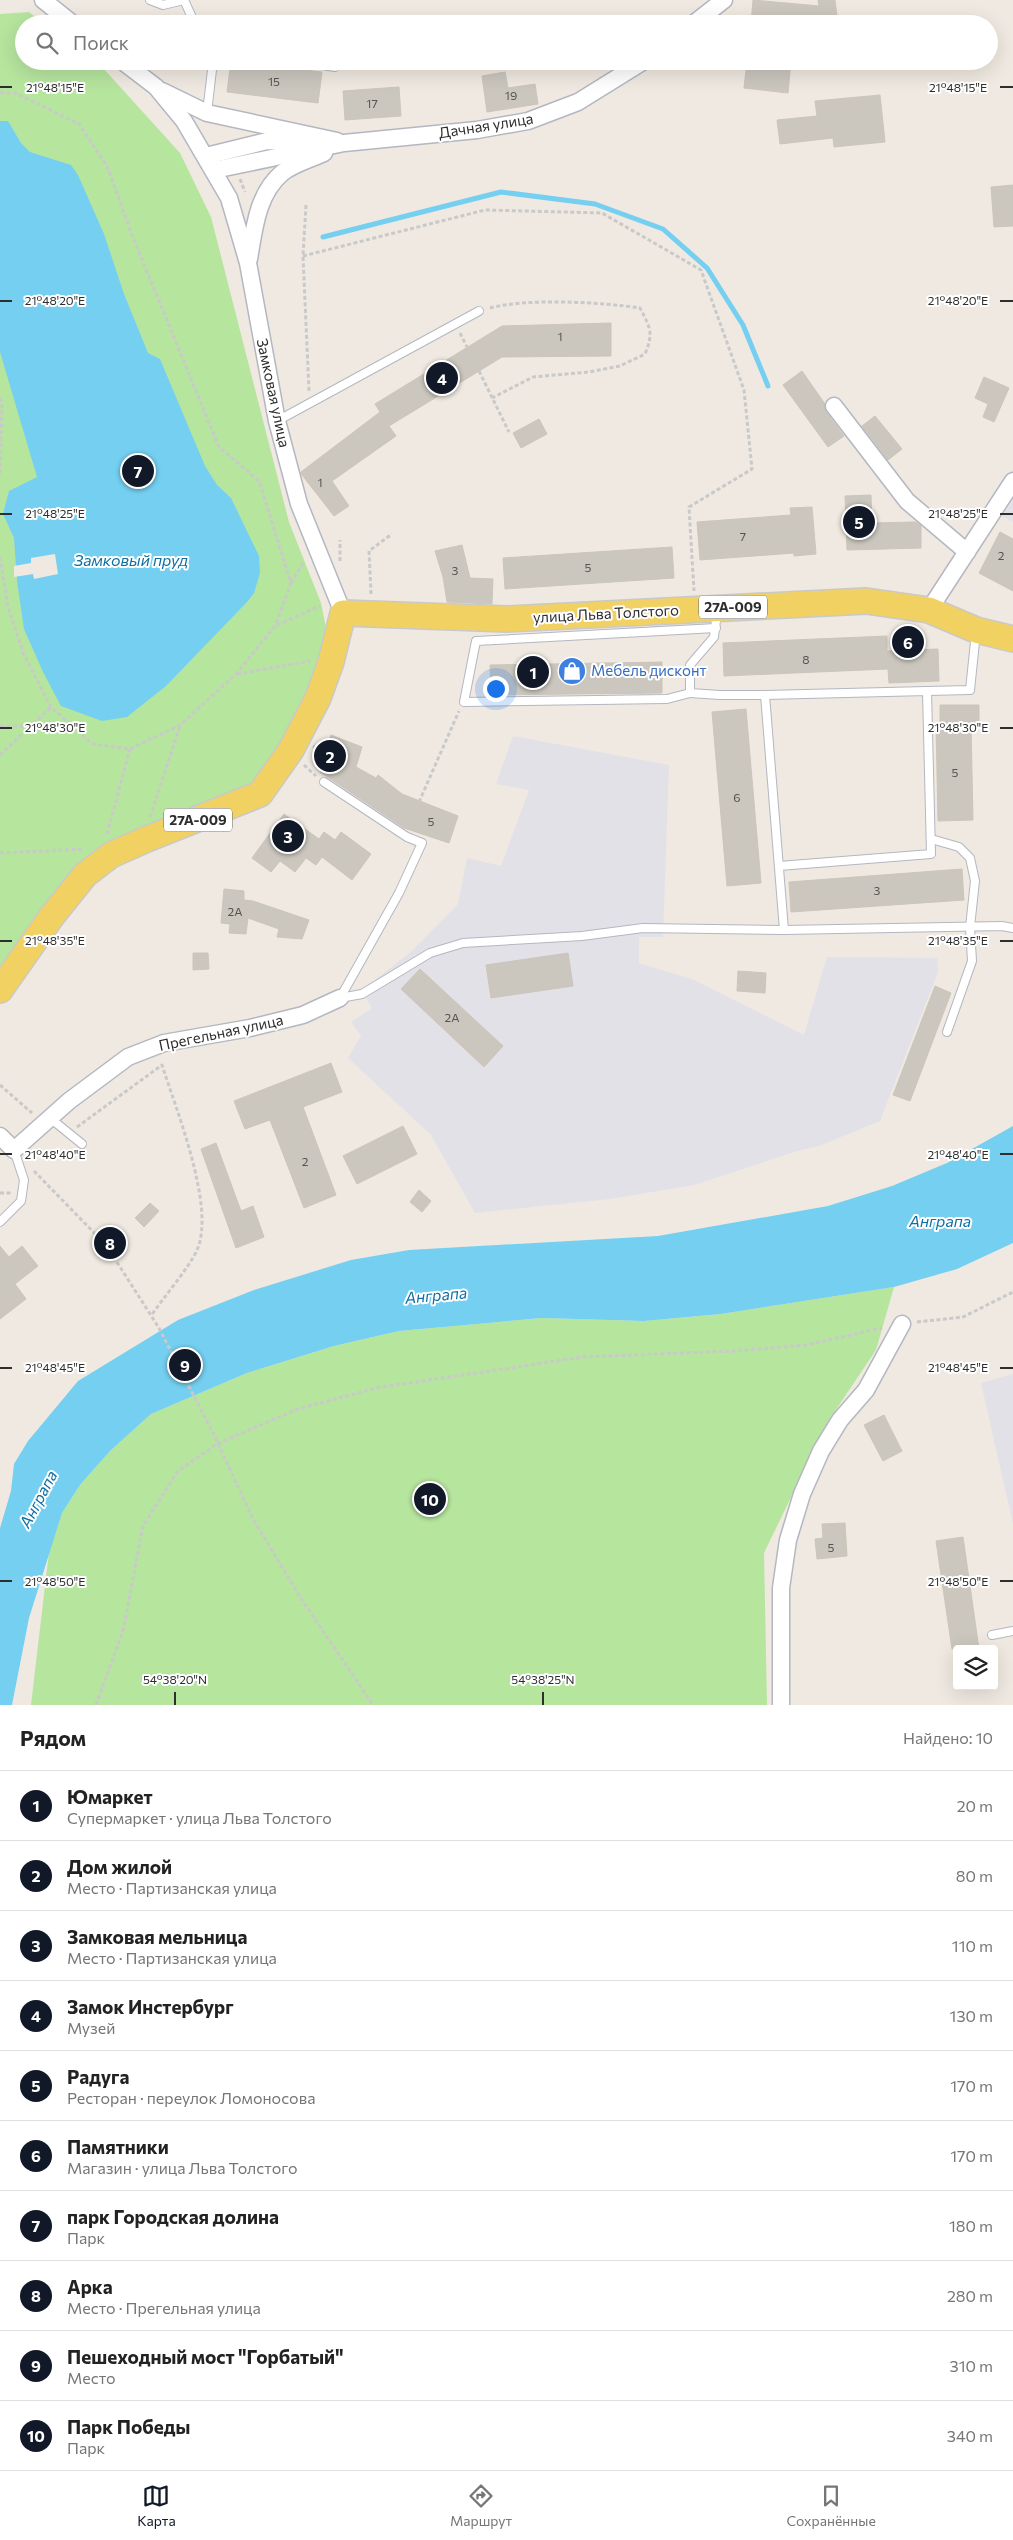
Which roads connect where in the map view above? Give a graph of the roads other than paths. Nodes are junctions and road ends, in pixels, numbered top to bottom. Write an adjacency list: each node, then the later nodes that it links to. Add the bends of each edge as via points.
1 (42, 0): 5 (street)
2 (150, 0): 3 (lane, via 164,5)
3 (184, 0): 6 (lane)
4 (724, 0): 7 (street)
5 (61, 15)
6 (191, 15)
7 (705, 15)
8 (133, 70): 11 (street, Дачная улица)
9 (212, 70): 12 (lane)
10 (630, 70): 13 (street, Дачная улица, via 578,102 528,121 477,130)
11 (156, 88): 12 (street, Дачная улица); 14 (street, Дачная улица, via 184,121)
12 (207, 114): 13 (street, Дачная улица)
13 (344, 143): 14 (street, Дачная улица, via 235,166); 14 (street, Дачная улица, via 267,141); 15 (street, Дачная улица, via 282,174 265,196 255,219)
14 (210, 163): 15 (street, Замковая улица, via 229,198)
15 (248, 263): 18 (street, Замковая улица)
16 (479, 311): 18 (lane)
17 (834, 406): 20 (street, via 907,501)
18 (277, 421): 21 (street, Замковая улица)
19 (1013, 482): 20 (street)
20 (967, 552): 22 (street)
21 (332, 609): 23 (main road, улица Льва Толстого / 27А-009, via 507,619); 35 (main road, 27А-009, via 332,662 318,698 292,750 260,794 111,855 85,875 57,909)
22 (929, 610): 23 (main road, улица Льва Толстого / 27А-009, via 866,601); 24 (main road, улица Льва Толстого / 27А-009)
23 (709, 615): 27 (lane, via 714,637 690,665); 27 (lane, via 476,641 464,702 667,699)
24 (976, 630): 25 (main road, улица Льва Толстого / 27А-009); 26 (lane, via 970,690)
25 (1013, 639)
26 (927, 691): 28 (lane); 30 (lane)
27 (690, 693): 28 (lane)
28 (765, 695): 31 (lane)
29 (324, 782): 36 (lane, via 407,837 422,843 399,893)
30 (931, 838): 31 (lane, via 931,854); 32 (lane, via 959,847 970,858 976,881)
31 (779, 866): 34 (lane)
32 (970, 927): 33 (lane); 34 (lane); 37 (lane, via 972,960)
33 (1013, 928)
34 (784, 930): 36 (lane, via 643,928 582,936 463,943 430,953 362,994)
35 (0, 990)
36 (340, 998): 38 (street, Прегельная улица, via 303,1015 164,1043 128,1057 69,1100)
37 (947, 1032)
38 (47, 1121): 40 (lane); 41 (street, Прегельная улица)
39 (0, 1136): 41 (street)
40 (82, 1144)
41 (14, 1150): 42 (lane, via 24,1180 21,1201)
42 (0, 1222)
43 (902, 1324): 46 (street, via 866,1390 840,1420 821,1451 802,1494 788,1540 781,1588)
44 (1013, 1631): 45 (lane)
45 (992, 1634)
46 (781, 1705)

